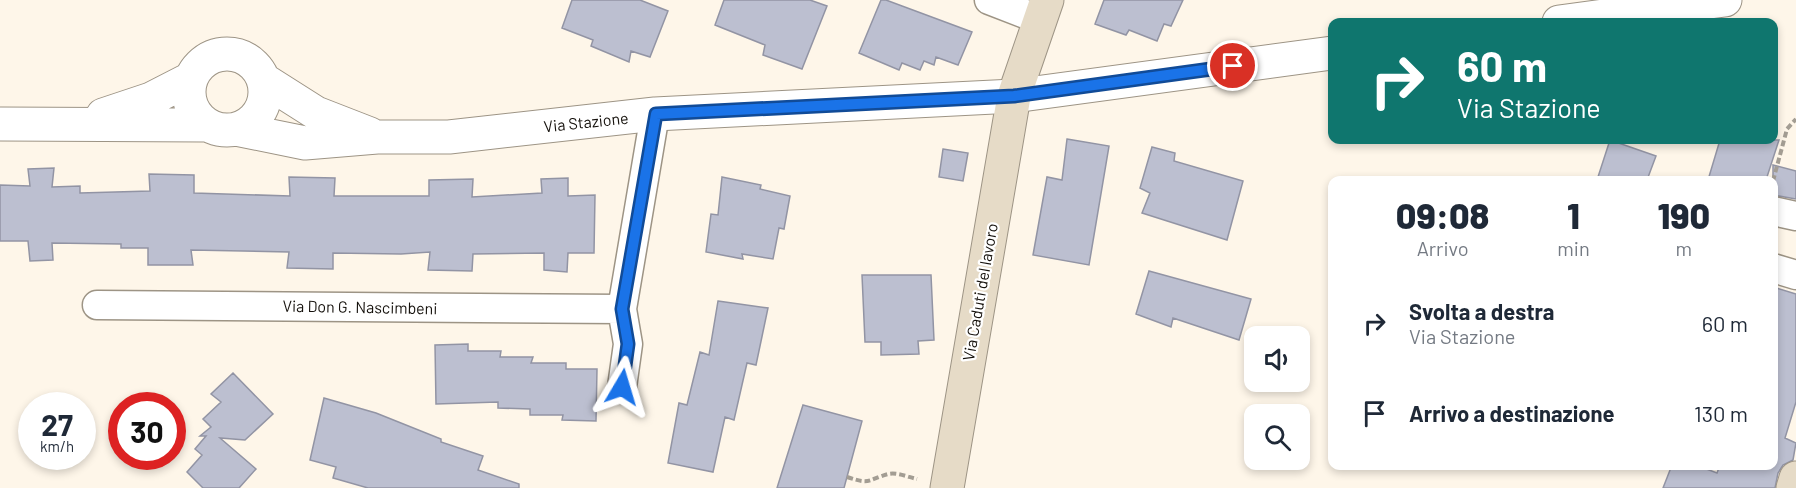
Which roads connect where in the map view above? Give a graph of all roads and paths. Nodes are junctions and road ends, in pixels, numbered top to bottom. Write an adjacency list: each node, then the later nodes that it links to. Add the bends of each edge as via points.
1 (990, 0): 3 (street)
2 (1725, 0): 4 (street)
3 (1044, 10): 8 (main road, Via Caduti del lavoro)
4 (1589, 18)
5 (1328, 54): 8 (street, Via Stazione)
6 (190, 79): 7 (street, Via Stazione, via 208,58 221,53 247,59); 12 (street, Via Stazione, via 116,112); 13 (street, via 190,104 197,116)
7 (264, 80): 13 (street, via 263,105 257,116 247,124); 14 (street, Via Stazione, via 316,113)
8 (1014, 96): 9 (street, Via Stazione); 25 (main road, Via Caduti del lavoro)
9 (656, 114): 14 (street, Via Stazione, via 449,136); 21 (street)
10 (1796, 119): 15 (path, via 1787,129)
11 (0, 124): 12 (street, Via Stazione)
12 (66, 125): 13 (street, Via Stazione)
13 (221, 127): 14 (street, Via Stazione, via 305,143)
14 (377, 137)
15 (1774, 176)
16 (1778, 212): 17 (street)
17 (1796, 216)
18 (1778, 270): 19 (street)
19 (1796, 275)
20 (97, 305): 21 (street, Via Don G. Nascimbeni)
21 (622, 309): 22 (street, via 628,344)
22 (622, 387)
23 (847, 477): 25 (path, via 871,482 898,474)
24 (1796, 478): 26 (main road)
25 (937, 485)
26 (1793, 488)

